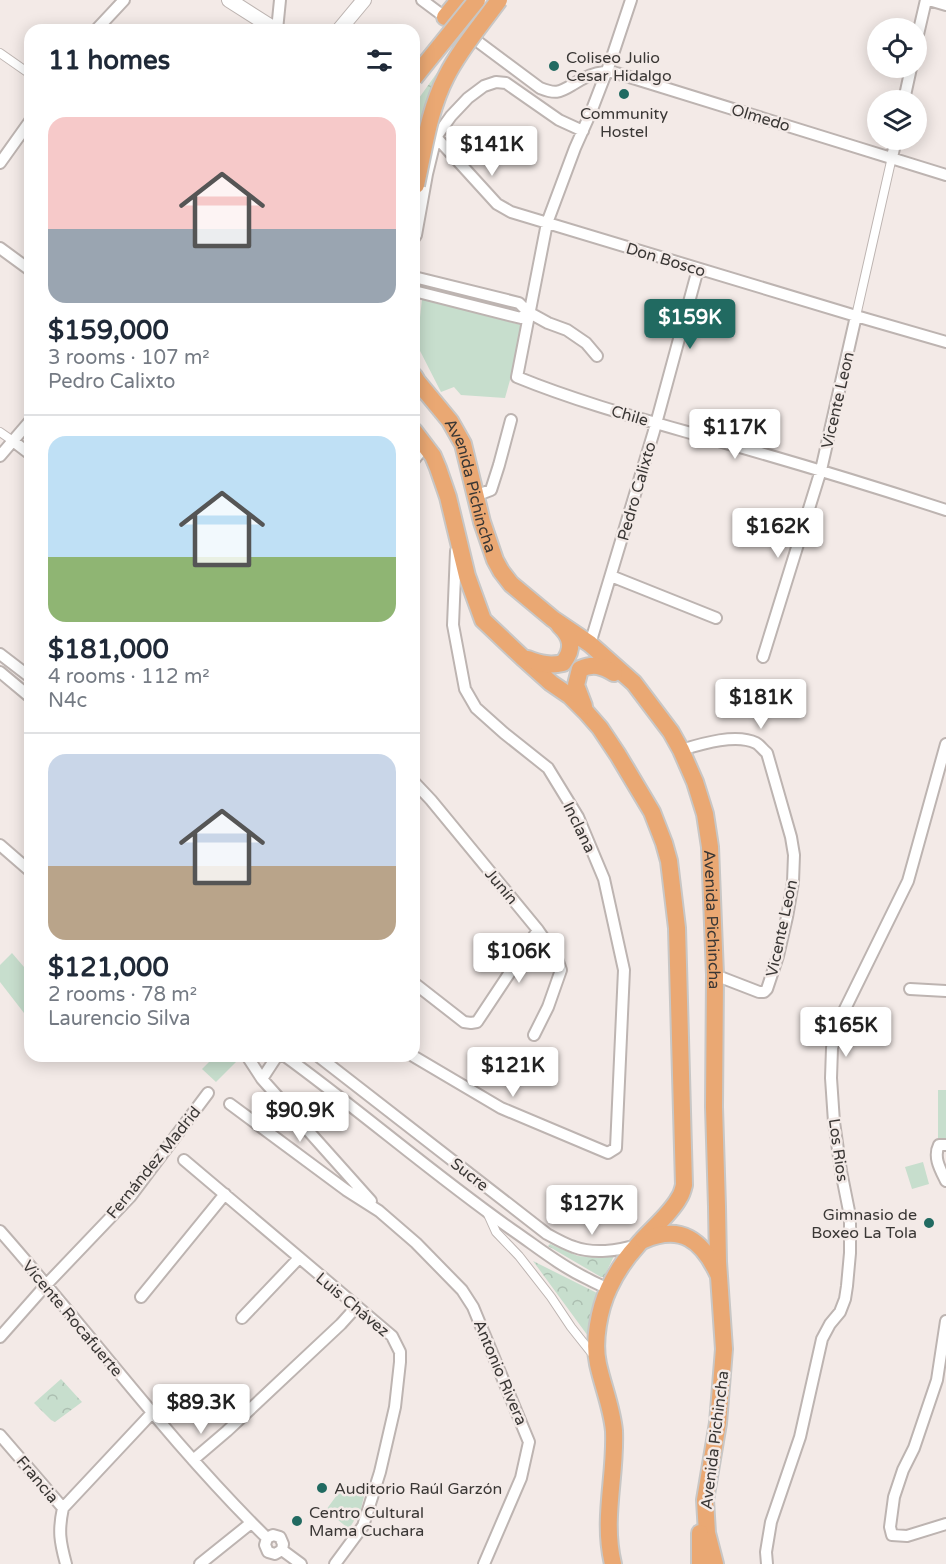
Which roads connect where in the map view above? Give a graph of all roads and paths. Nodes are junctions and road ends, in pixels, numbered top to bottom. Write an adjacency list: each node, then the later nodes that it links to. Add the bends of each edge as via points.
1 (124, 0): 14 (street)
2 (229, 0): 15 (street)
3 (280, 0): 16 (street)
4 (364, 0): 17 (street)
5 (423, 0): 12 (street)
6 (459, 0): 12 (main road)
7 (477, 0): 20 (main road, bridge)
8 (499, 0): 31 (main road, bridge, via 446,77)
9 (631, 0): 21 (street)
10 (928, 0): 11 (street); 13 (street)
11 (946, 4)
12 (445, 17): 22 (street, via 540,88 557,92)
13 (923, 18)
14 (102, 24)
15 (267, 24)
16 (277, 24)
17 (344, 24)
18 (0, 53): 19 (street)
19 (24, 70)
20 (420, 71)
21 (607, 71): 22 (street); 23 (street); 29 (street, Olmedo)
22 (576, 83): 23 (street, via 592,84)
23 (599, 93): 25 (street)
24 (24, 130): 30 (street)
25 (583, 131): 27 (street, via 559,120 506,83 496,82 468,98); 34 (street)
26 (420, 135): 27 (street)
27 (436, 136): 33 (street); 34 (street, Don Bosco, via 497,204)
28 (894, 150): 29 (street, Vicente Leon)
29 (892, 158): 32 (street, Olmedo); 41 (street, Vicente Leon)
30 (0, 164)
31 (420, 166)
32 (946, 175)
33 (420, 213)
34 (547, 223): 37 (street, Don Bosco); 40 (street)
35 (0, 248): 36 (street)
36 (24, 266)
37 (698, 269): 41 (street, Don Bosco); 46 (street, Pedro Calixto)
38 (420, 278): 40 (street, via 519,303)
39 (420, 293): 40 (street, via 521,318)
40 (528, 312): 43 (street, via 567,330); 46 (street, Chile, via 517,377 558,394)
41 (855, 316): 42 (street, Don Bosco); 55 (street, Vicente Leon)
42 (946, 342)
43 (597, 356)
44 (420, 385): 56 (main road, Avenida Pichincha, via 463,444)
45 (511, 420): 56 (street, via 491,489)
46 (656, 423): 55 (street, Chile); 59 (street, Pedro Calixto)
47 (24, 428): 50 (street)
48 (0, 432): 50 (street)
49 (420, 439): 51 (main road, Avenida Pichincha)
50 (13, 441): 52 (street); 54 (street)
51 (425, 446): 53 (street); 58 (main road, Avenida Pichincha, via 438,468)
52 (24, 449)
53 (420, 452)
54 (0, 456)
55 (821, 470): 57 (street, Chile); 65 (street, Vicente Leon)
56 (475, 496): 61 (main road, Avenida Pichincha, via 501,571)
57 (946, 510)
58 (457, 536): 64 (main road, Avenida Pichincha, via 483,620); 82 (street, Inclana, via 453,625 465,689 476,708 548,768 578,817 604,879 624,970 616,1148 608,1153 501,1108)
59 (611, 576): 60 (street); 62 (street, Pedro Calixto)
60 (716, 618)
61 (553, 619): 62 (main road, Avenida Pichincha); 64 (main road, via 567,632 570,641 570,651 563,663 542,664)
62 (590, 644): 68 (main road, Avenida Pichincha)
63 (0, 654): 67 (street)
64 (522, 657): 70 (main road, Avenida Pichincha)
65 (763, 657)
66 (0, 672): 69 (street)
67 (24, 672)
68 (634, 683): 70 (main road, via 600,665 580,669 576,685); 72 (main road, Avenida Pichincha)
69 (24, 692)
70 (586, 712): 97 (main road, Avenida Pichincha, via 618,755 652,812 669,861 677,928 684,1185 679,1198)
71 (946, 744): 124 (street, Los Rios, via 909,881 842,1015 832,1048 834,1122 850,1216 848,1286 840,1312 822,1339 800,1437 771,1522)
72 (681, 750): 77 (main road, Avenida Pichincha, via 705,814 710,847); 77 (street, Vicente Leon, via 711,741 739,740 756,743 767,753 794,855 790,900 767,989 759,992)
73 (420, 788): 76 (street, Junín)
74 (0, 845): 75 (street)
75 (24, 866)
76 (538, 930): 78 (street, via 477,1022 464,1022); 81 (street, Junín, via 561,970)
77 (715, 975): 99 (main road, Avenida Pichincha)
78 (420, 988)
79 (910, 989): 80 (street)
80 (946, 991)
81 (534, 1035)
82 (420, 1060)
83 (251, 1062): 87 (street, Antonio Rivera)
84 (273, 1062): 87 (street)
85 (293, 1062): 95 (street, Sucre)
86 (326, 1062): 97 (street, Sucre, via 547,1234 587,1250 615,1250)
87 (262, 1079): 94 (street, Antonio Rivera)
88 (208, 1093): 100 (street, Fernández Madrid, via 130,1197)
89 (230, 1104): 94 (street, Antonio Rivera, via 346,1190)
90 (946, 1145): 92 (street, via 939,1145 936,1152)
91 (184, 1160): 93 (street, Luis Chávez)
92 (946, 1181)
93 (225, 1194): 98 (street, Luis Chávez); 102 (street)
94 (380, 1210): 120 (street, Antonio Rivera, via 462,1290 473,1307 530,1442 521,1478)
95 (487, 1212): 101 (street, Sucre, via 558,1262); 107 (street, Sucre, via 496,1232 551,1297)
96 (1, 1236): 100 (street, Vicente Rocafuerte)
97 (640, 1242): 99 (main road, via 664,1233 688,1237 703,1250); 101 (main road, Avenida Pichincha)
98 (299, 1258): 103 (street, Luis Chávez); 104 (street)
99 (719, 1278): 112 (main road, Avenida Pichincha, via 724,1349 718,1423)
100 (46, 1285): 106 (street, Fernández Madrid); 109 (street, Vicente Rocafuerte)
101 (608, 1289): 107 (main road, Avenida Pichincha, via 596,1340)
102 (141, 1297)
103 (356, 1305): 111 (street, via 325,1339); 119 (street, Luis Chávez, via 392,1336 400,1362 395,1407 363,1526)
104 (242, 1318)
105 (946, 1321): 108 (street)
106 (0, 1337)
107 (597, 1362): 121 (main road, Avenida Pichincha, via 614,1431 608,1512)
108 (941, 1380): 115 (street, via 903,1470 890,1527 892,1535 907,1536)
109 (152, 1413): 111 (street, Vicente Rocafuerte); 113 (street)
110 (0, 1435): 113 (street, Francia)
111 (193, 1460): 114 (street, Vicente Rocafuerte)
112 (705, 1500): 122 (main road); 123 (main road, Avenida Pichincha, via 707,1533)
113 (63, 1508): 116 (street, Francia, via 59,1524)
114 (251, 1523): 117 (street); 118 (street, Vicente Rocafuerte, via 267,1538 268,1552 282,1550)
115 (946, 1524)
116 (66, 1564)
117 (200, 1564)
118 (301, 1564)
119 (335, 1564)
120 (484, 1564)
121 (613, 1564)
122 (700, 1564)
123 (715, 1564)
124 (767, 1564)

